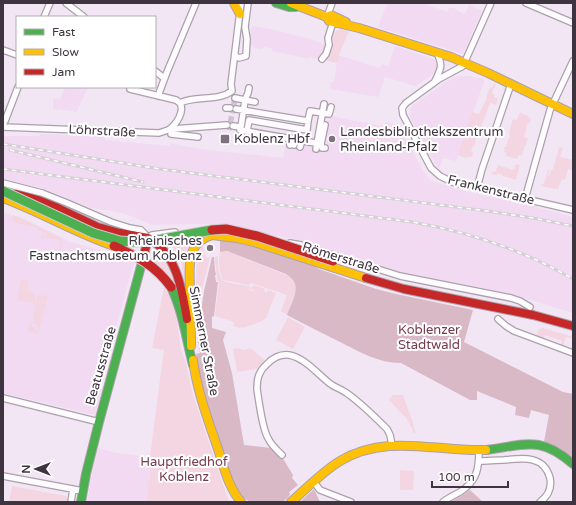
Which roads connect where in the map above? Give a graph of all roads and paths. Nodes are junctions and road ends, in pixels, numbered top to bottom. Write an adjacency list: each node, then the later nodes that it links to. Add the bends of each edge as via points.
1 (50, 3): 13 (street)
2 (66, 3): 14 (street)
3 (196, 3): 26 (street)
4 (234, 3): 12 (main road)
5 (241, 3): 12 (street)
6 (248, 3): 21 (street, via 245,27 246,56)
7 (276, 3): 11 (main road, via 292,8)
8 (332, 3): 15 (street)
9 (491, 3): 24 (street)
10 (526, 3): 16 (street)
11 (295, 4): 15 (main road)
12 (240, 14): 21 (street)
13 (44, 16)
14 (83, 16)
15 (333, 23): 17 (main road); 17 (main road, via 331,15); 22 (street, via 328,38 329,45)
16 (573, 23)
17 (360, 28): 19 (main road)
18 (3, 50): 20 (street)
19 (437, 53): 24 (main road); 27 (street, via 441,68)
20 (16, 55)
21 (235, 56): 35 (street, via 232,92)
22 (322, 59)
23 (573, 61): 39 (street)
24 (465, 63): 27 (street, via 461,68); 28 (main road)
25 (156, 72): 26 (street)
26 (164, 78): 32 (street)
27 (435, 82): 57 (street, Frankenstraße, via 406,103 402,112 435,172 447,180)
28 (511, 84): 39 (main road); 57 (street)
29 (18, 88): 46 (street)
30 (249, 88): 34 (street)
31 (130, 89): 32 (street)
32 (158, 96): 35 (street)
33 (235, 98): 34 (street)
34 (245, 100): 36 (street); 42 (street)
35 (180, 102): 46 (street, Löhrstraße, via 182,108 178,119 170,129 155,133)
36 (255, 102)
37 (311, 104): 45 (street)
38 (324, 104): 43 (street)
39 (552, 104): 44 (main road); 60 (street)
40 (331, 107): 43 (street, via 329,114)
41 (231, 108): 42 (street)
42 (244, 110): 45 (street, via 294,117); 47 (street)
43 (322, 113): 45 (street); 54 (street)
44 (573, 114)
45 (309, 116): 49 (street, via 307,130 249,120)
46 (3, 126)
47 (241, 128): 49 (street, via 240,130); 50 (street, via 230,126)
48 (172, 131): 50 (street)
49 (247, 131): 52 (street)
50 (180, 132): 51 (street)
51 (198, 137)
52 (280, 137): 53 (street); 54 (street, via 295,142)
53 (279, 144)
54 (321, 145): 55 (street)
55 (316, 149)
56 (3, 183): 63 (street, via 42,193 111,222 141,230)
57 (477, 188): 60 (street, Frankenstraße)
58 (3, 191): 63 (main road, bridge, via 38,200 98,227); 67 (main road, bridge, via 93,233 112,239 144,242 226,229 257,236)
59 (3, 198): 64 (main road, via 83,235)
60 (526, 199): 61 (street, Frankenstraße)
61 (573, 210)
62 (208, 236): 64 (main road, via 154,247); 67 (main road, via 225,236 254,242); 72 (main road, via 198,244 190,260)
63 (148, 238): 65 (main road, Beatusstraße); 66 (main road, Simmerner Straße, via 159,245); 68 (street, Römerstraße, via 152,235 184,230 241,232 301,245 400,276 511,298)
64 (114, 246): 74 (main road, bridge, via 153,266 171,287 181,314)
65 (146, 250): 66 (main road, via 156,249); 76 (main road, Beatusstraße)
66 (165, 253): 72 (main road, Simmerner Straße, via 178,277)
67 (379, 279): 68 (main road); 71 (main road, via 422,293 533,315)
68 (530, 308): 70 (main road)
69 (498, 319): 73 (street, via 514,331)
70 (573, 319)
71 (573, 326)
72 (191, 346): 74 (main road, Simmerner Straße)
73 (573, 353)
74 (193, 366): 88 (main road, Simmerner Straße, via 228,479)
75 (3, 398): 76 (street)
76 (99, 422): 85 (main road, Beatusstraße)
77 (392, 446): 78 (main road, via 402,444); 79 (street, via 389,431 350,395 332,385 300,359 285,355 276,357 265,366 257,382 267,437); 83 (main road, via 365,450 346,458)
78 (479, 450): 80 (street); 81 (main road, via 535,444 555,450)
79 (282, 455)
80 (479, 461): 91 (street, via 475,478 471,483); 92 (street, via 527,458 541,463 548,472 551,482 550,491)
81 (573, 464)
82 (3, 476): 84 (street)
83 (314, 482): 89 (main road); 90 (street, via 320,490)
84 (73, 489): 85 (street); 86 (street)
85 (82, 491): 87 (main road, Beatusstraße)
86 (71, 502)
87 (81, 502)
88 (241, 502)
89 (291, 502)
90 (351, 502)
91 (443, 502)
92 (540, 502)

